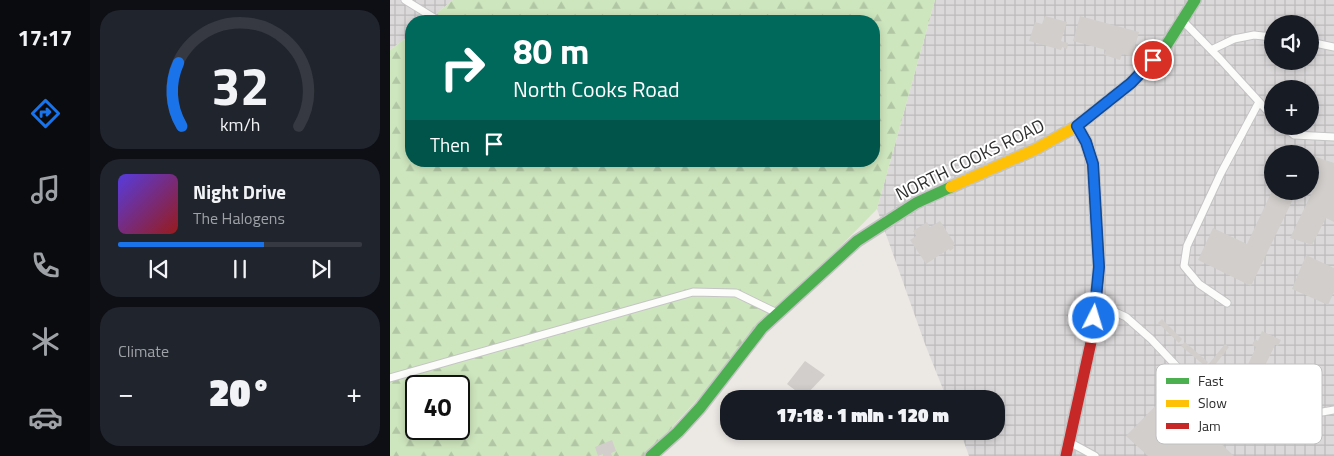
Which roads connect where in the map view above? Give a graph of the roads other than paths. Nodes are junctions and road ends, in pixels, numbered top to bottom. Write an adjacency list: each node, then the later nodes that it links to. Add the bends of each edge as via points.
1 (405, 0): 3 (lane)
2 (1194, 0): 4 (street, NORTH COOKS ROAD)
3 (429, 15)
4 (1182, 20): 8 (lane); 11 (street, NORTH COOKS ROAD, via 1164,49 1131,83)
5 (1264, 36): 8 (lane, via 1234,38)
6 (1319, 44): 7 (lane)
7 (1334, 47)
8 (1211, 50): 9 (lane)
9 (1259, 102): 10 (lane); 15 (lane, via 1187,246 1184,266 1199,284)
10 (1264, 107)
11 (1077, 126): 14 (street, via 1093,164 1099,267); 16 (street, NORTH COOKS ROAD, via 1036,150 916,203 857,241)
12 (1294, 135): 13 (lane)
13 (1334, 137)
14 (1096, 303): 17 (lane, via 1126,317); 19 (street, via 1093,333)
15 (1227, 303)
16 (778, 314): 18 (lane, via 736,293 693,292); 20 (street, NORTH COOKS ROAD, via 762,328 700,408)
17 (1174, 364)
18 (390, 378)
19 (1069, 441): 21 (street); 22 (lane)
20 (651, 456)
21 (1066, 456)
22 (1095, 456)

